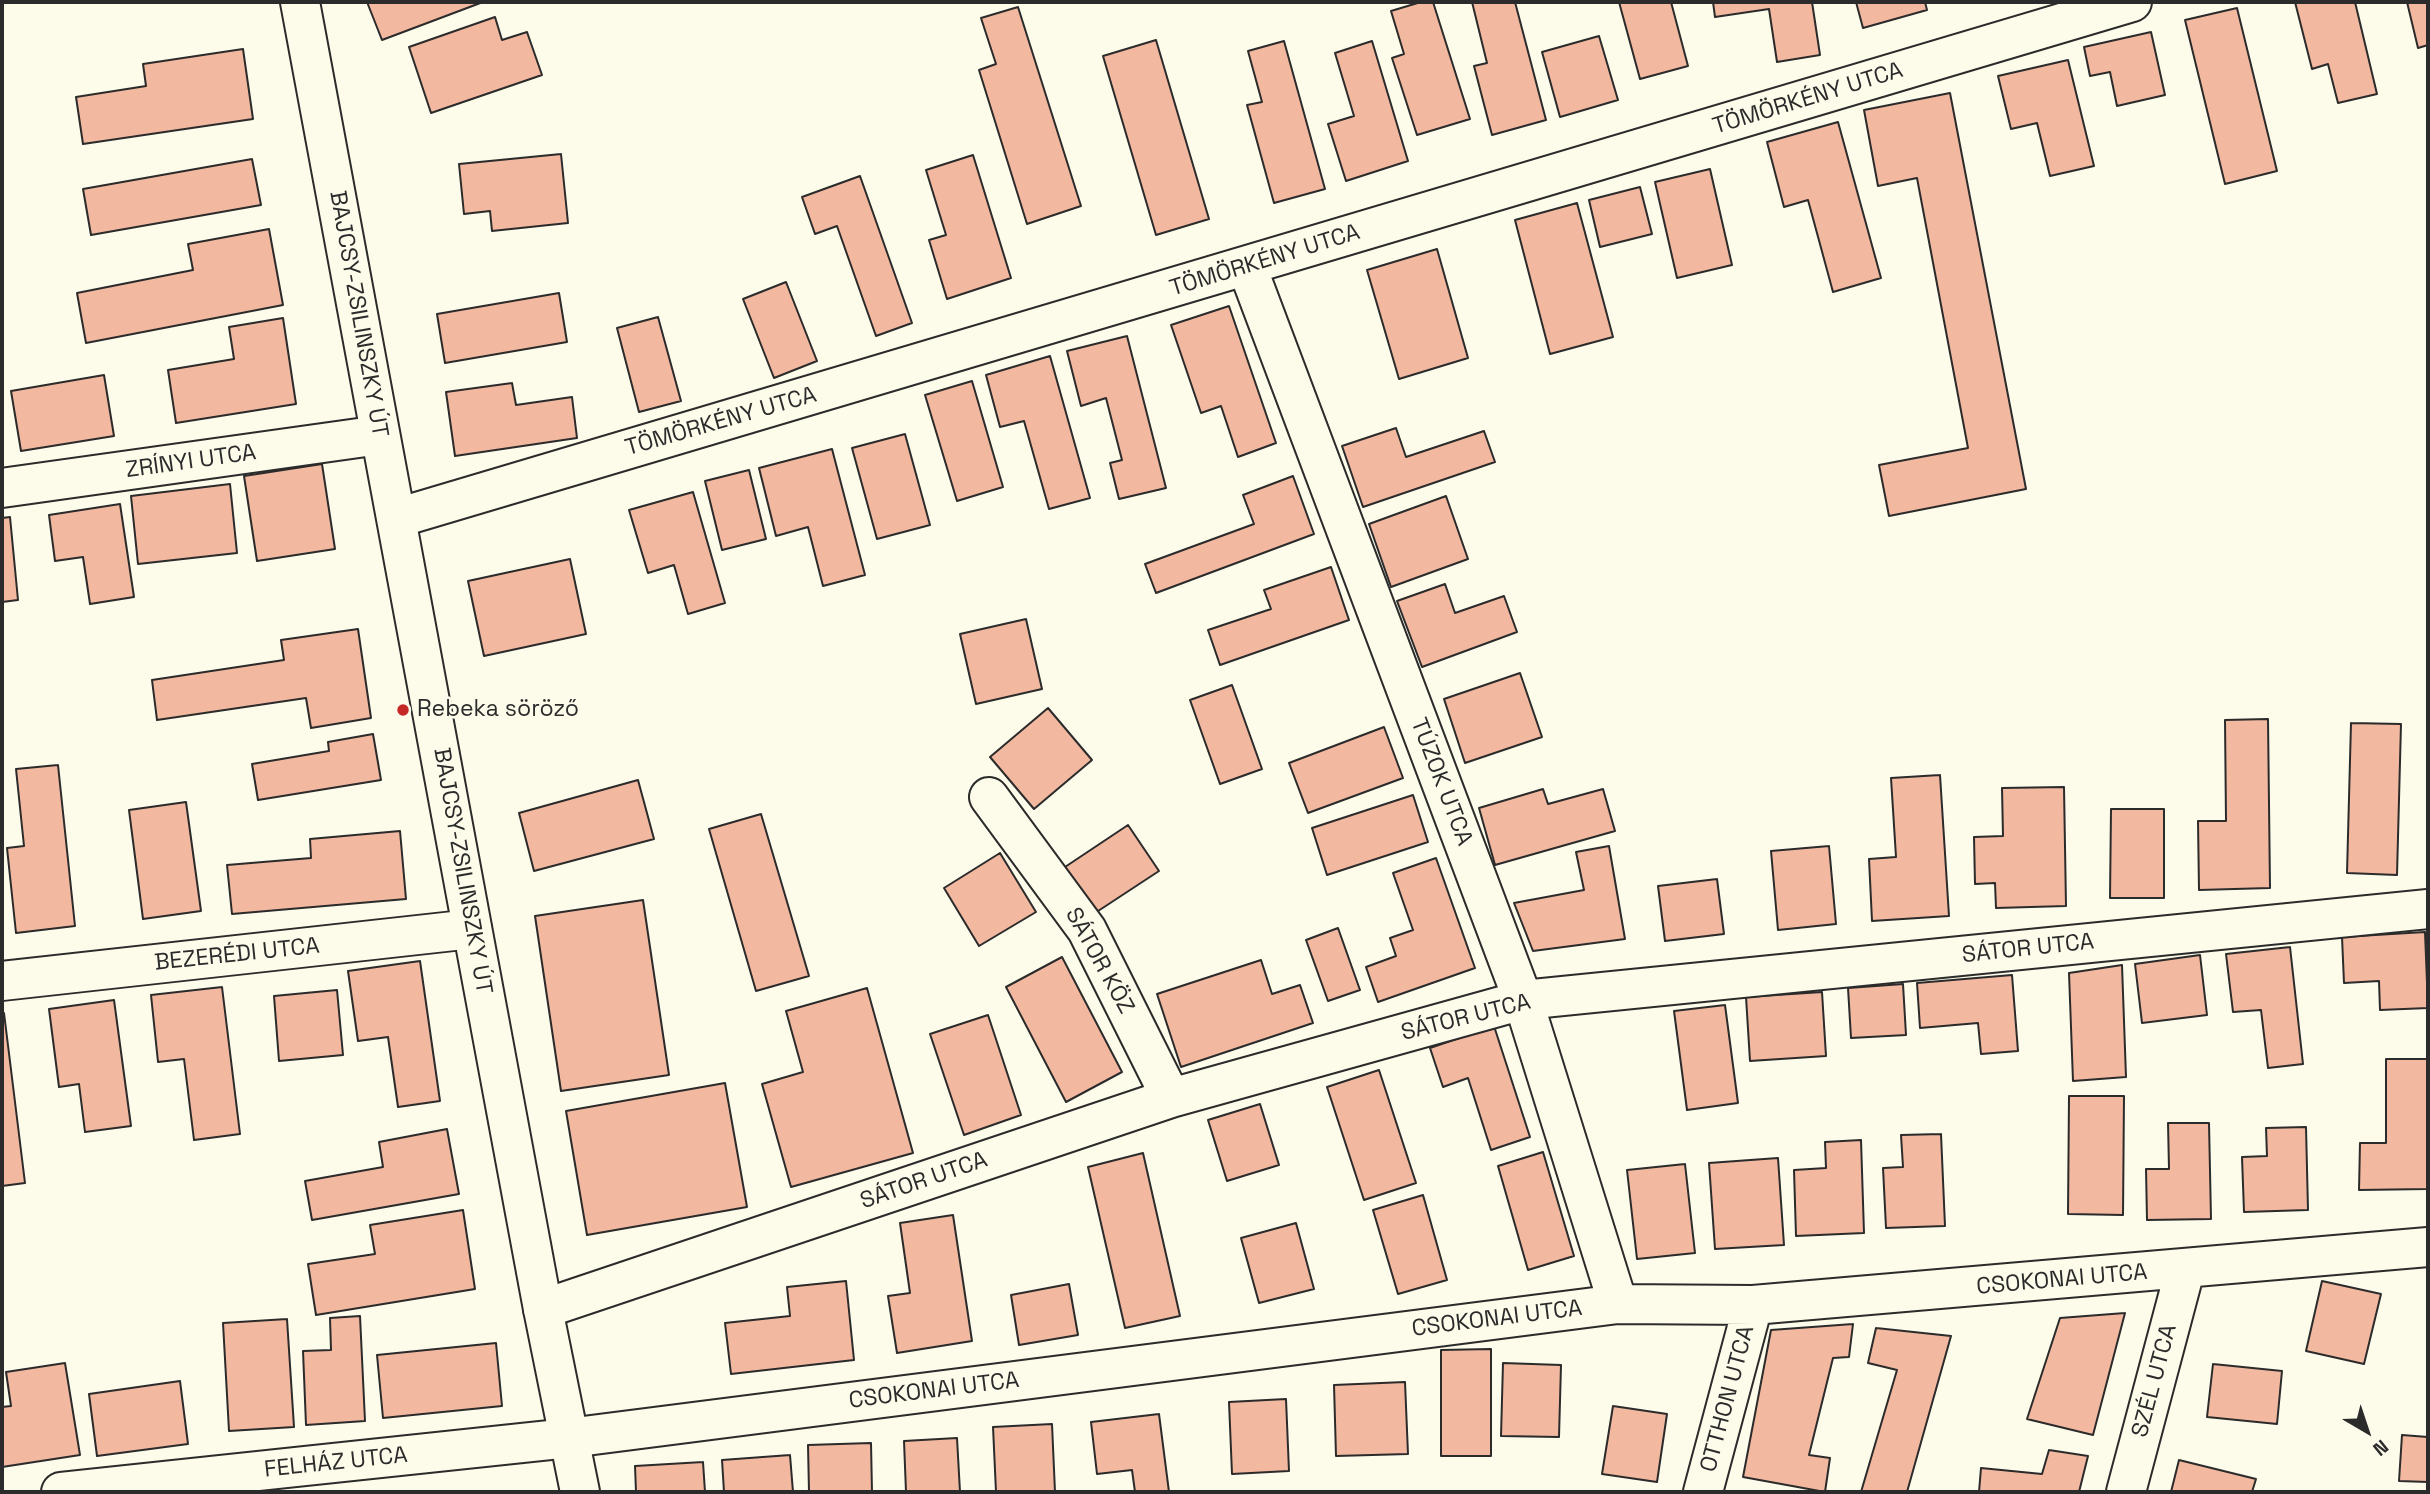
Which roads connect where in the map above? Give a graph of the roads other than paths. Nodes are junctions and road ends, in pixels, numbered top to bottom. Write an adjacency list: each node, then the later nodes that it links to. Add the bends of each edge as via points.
1 (300, 2): 4 (street, BAJCSY-ZSILINSZKY ÚT)
2 (2132, 2): 3 (street, TÖMÖRKÉNY UTCA)
3 (1247, 267): 6 (street, TÖMÖRKÉNY UTCA); 11 (street, TÚZOK UTCA)
4 (380, 435): 5 (street, ZRÍNYI UTCA); 6 (street, BAJCSY-ZSILINSZKY ÚT)
5 (2, 488)
6 (397, 518): 9 (street, BAJCSY-ZSILINSZKY ÚT)
7 (989, 797): 12 (street, SÁTOR KÖZ, via 1087,930)
8 (2428, 909): 11 (street, SÁTOR UTCA)
9 (472, 929): 10 (street, BEZERÉDI UTCA); 17 (street, BAJCSY-ZSILINSZKY ÚT)
10 (2, 981)
11 (1523, 1000): 12 (street, SÁTOR UTCA); 15 (street, TÚZOK UTCA)
12 (1171, 1098): 17 (street, SÁTOR UTCA)
13 (2428, 1247): 14 (street, CSOKONAI UTCA)
14 (2185, 1270): 16 (street, CSOKONAI UTCA); 22 (street, SZÉL UTCA)
15 (1618, 1304): 16 (street, CSOKONAI UTCA); 18 (street, CSOKONAI UTCA)
16 (1753, 1305): 21 (street, OTTHON UTCA)
17 (543, 1309): 18 (street, BAJCSY-ZSILINSZKY ÚT)
18 (569, 1438): 19 (street, FELHÁZ UTCA); 20 (street, BAJCSY-ZSILINSZKY ÚT)
19 (61, 1492)
20 (580, 1492)
21 (1703, 1492)
22 (2126, 1492)

